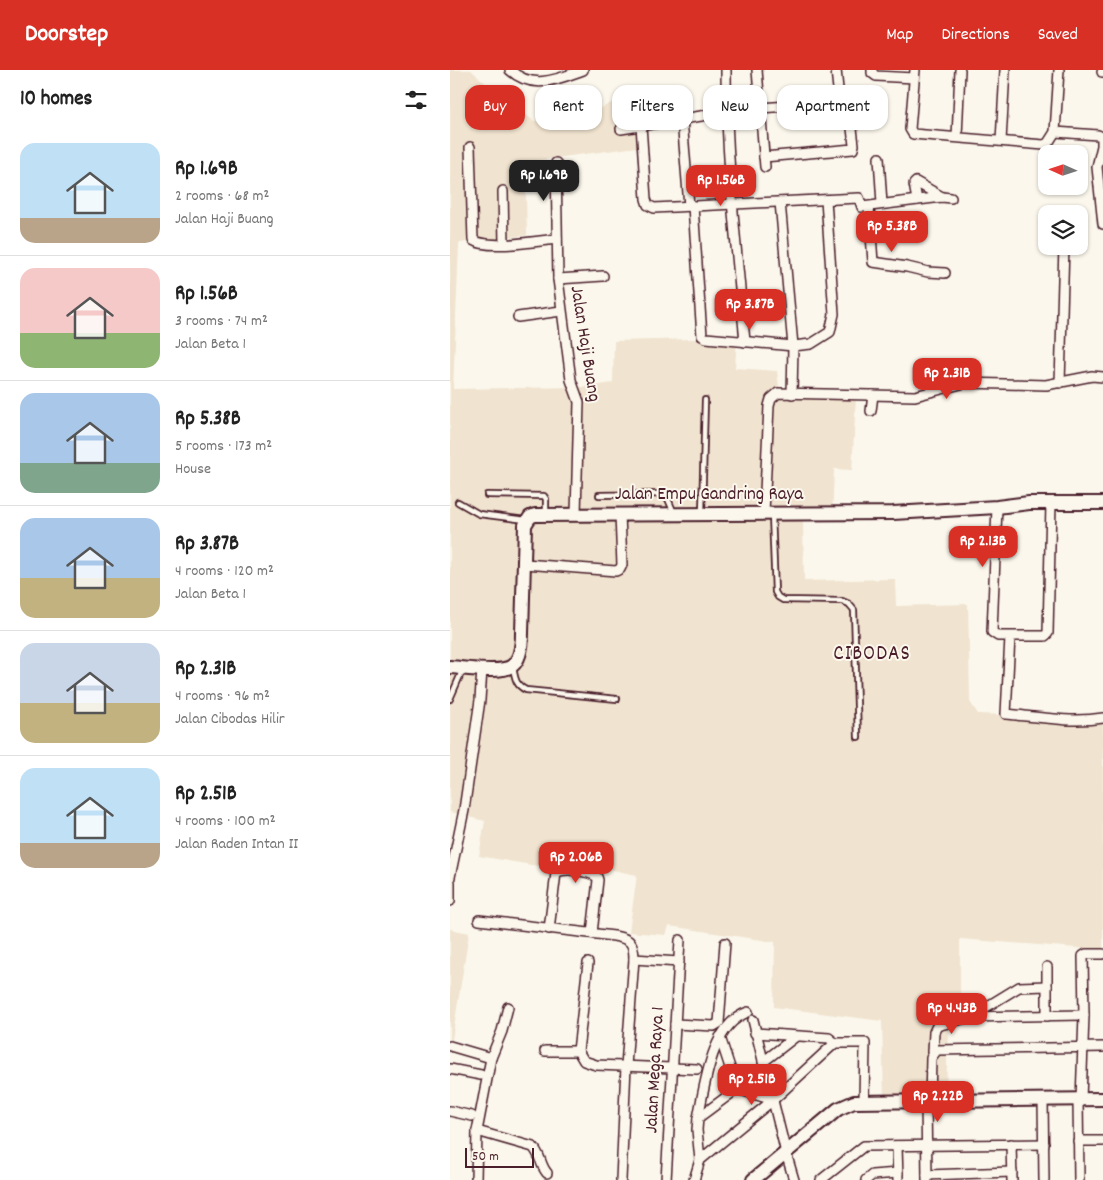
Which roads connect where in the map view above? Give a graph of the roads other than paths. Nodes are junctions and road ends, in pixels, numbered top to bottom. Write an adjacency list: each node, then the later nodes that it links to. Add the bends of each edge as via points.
1 (510, 70): 10 (street, via 518,77 543,83)
2 (583, 70): 10 (street)
3 (726, 70): 12 (street)
4 (757, 70): 13 (street)
5 (836, 70): 14 (street)
6 (872, 70): 11 (street, via 876,76)
7 (960, 70): 21 (street)
8 (1005, 70): 22 (street)
9 (1059, 70): 20 (street)
10 (558, 74)
11 (914, 74): 21 (street, via 912,133)
12 (726, 85)
13 (758, 85)
14 (838, 85)
15 (641, 130): 35 (street, via 648,205 654,208)
16 (683, 130): 35 (street)
17 (727, 130): 33 (street)
18 (762, 130): 24 (street)
19 (852, 130): 24 (street, via 853,149)
20 (1055, 132): 22 (street, via 1045,144); 27 (street, via 1102,137)
21 (957, 137): 22 (street)
22 (1000, 141)
23 (470, 146): 39 (street, via 473,240 484,244)
24 (764, 157): 28 (street)
25 (879, 158): 34 (street)
26 (556, 163): 38 (street, Jalan Haji Buang)
27 (1100, 166): 37 (street)
28 (765, 167)
29 (503, 191): 39 (street)
30 (826, 200): 32 (street); 36 (street, via 859,198 861,207); 47 (street, via 834,314 830,332 811,344)
31 (917, 200): 31 (street, via 946,197 916,182); 34 (street)
32 (780, 202): 33 (street); 47 (street)
33 (733, 204): 35 (street); 46 (street)
34 (882, 204): 36 (street)
35 (691, 206): 46 (street, via 700,333 706,338)
36 (869, 207): 41 (street, via 874,262)
37 (1103, 224)
38 (557, 239): 39 (street); 43 (street, Jalan Haji Buang)
39 (504, 244)
40 (1064, 255): 49 (street)
41 (946, 273)
42 (603, 276): 43 (street)
43 (558, 280): 44 (street, Jalan Haji Buang)
44 (561, 311): 45 (street); 61 (street, Jalan Haji Buang, via 572,380 579,402)
45 (518, 318)
46 (745, 342): 47 (street)
47 (793, 346): 50 (street)
48 (1103, 377): 49 (street, via 1092,376)
49 (1060, 383): 51 (street, via 964,383 915,396)
50 (792, 394): 51 (street); 65 (street, via 778,393 769,406)
51 (873, 395): 53 (street)
52 (705, 400): 64 (lane)
53 (871, 411)
54 (487, 495): 60 (lane, via 544,496)
55 (599, 495): 63 (lane, via 662,494 668,499)
56 (458, 502): 66 (lane, via 479,514)
57 (1051, 503): 58 (street, Jalan Empu Gandring Raya); 59 (street, Jalan Empu Gandring Raya); 68 (street, via 1048,633 1046,636)
58 (1103, 503)
59 (997, 507): 65 (street, Jalan Empu Gandring Raya, via 893,513); 68 (street, via 992,630 995,636)
60 (546, 514): 61 (street, Jalan Empu Gandring Raya); 66 (street, Jalan Empu Gandring Raya, via 535,514)
61 (576, 514): 62 (street, Jalan Empu Gandring Raya)
62 (620, 514): 63 (street, Jalan Empu Gandring Raya); 67 (street, via 620,570)
63 (674, 514): 64 (street, Jalan Empu Gandring Raya)
64 (702, 514): 65 (street, Jalan Empu Gandring Raya)
65 (768, 514): 76 (lane, via 778,597 783,600 842,601 854,610)
66 (527, 520): 67 (street)
67 (524, 564): 69 (street, via 521,649)
68 (1010, 636): 75 (street, via 1006,714 1061,719)
69 (512, 666): 72 (street); 74 (lane, via 519,687 526,690)
70 (450, 667): 71 (street)
71 (464, 668): 72 (street); 73 (lane)
72 (482, 669): 77 (street, via 464,810)
73 (450, 699)
74 (617, 699)
75 (1103, 718)
76 (858, 737)
77 (450, 878)
78 (450, 886): 79 (street)
79 (450, 900)
80 (479, 920): 81 (street)
81 (549, 929): 82 (street); 82 (street, via 556,873 561,870 590,873 597,877)
82 (592, 933): 86 (street, via 629,941 634,948)
83 (680, 940): 87 (street, Jalan Mega Raya 1)
84 (725, 943): 97 (street, via 719,1023 714,1026)
85 (1103, 954): 93 (street, via 1084,955)
86 (634, 959): 87 (street); 110 (street)
87 (679, 962): 97 (street, Jalan Mega Raya 1)
88 (588, 964): 106 (street)
89 (1047, 967): 90 (street)
90 (1048, 986): 94 (street); 95 (street, via 1019,987)
91 (508, 1007): 108 (street)
92 (748, 1012): 99 (street, via 734,1019)
93 (1084, 1015): 94 (street); 104 (street)
94 (1047, 1016): 95 (street)
95 (970, 1017): 107 (street, via 936,1026)
96 (753, 1020): 98 (street)
97 (675, 1024): 111 (street, Jalan Mega Raya 1)
98 (756, 1033): 100 (street); 109 (street)
99 (720, 1037): 115 (street); 124 (street, via 715,1045)
100 (795, 1037): 101 (street, via 829,1038); 109 (street)
101 (835, 1043): 118 (street); 120 (street, via 865,1043)
102 (450, 1046): 108 (street)
103 (1103, 1047): 104 (street)
104 (1083, 1048): 107 (street, via 939,1049); 116 (street)
105 (545, 1051): 106 (street)
106 (578, 1051): 110 (street, via 589,1064)
107 (933, 1052): 121 (street)
108 (491, 1058): 125 (street)
109 (763, 1062): 118 (street)
110 (626, 1066): 111 (street); 139 (street)
111 (672, 1068): 113 (street); 140 (street, Jalan Mega Raya 1)
112 (450, 1069): 114 (street)
113 (697, 1069)
114 (481, 1075)
115 (737, 1089): 118 (street); 124 (street)
116 (1080, 1096): 117 (street); 119 (street); 126 (street)
117 (1103, 1099)
118 (773, 1100): 132 (street); 133 (street)
119 (1043, 1100): 121 (street); 129 (street)
120 (864, 1101): 121 (street); 132 (street, via 838,1109)
121 (928, 1101): 130 (street)
122 (450, 1111): 123 (street)
123 (472, 1116)
124 (698, 1118): 133 (street)
125 (477, 1130): 134 (street, via 533,1147); 138 (street)
126 (1078, 1141): 127 (street); 147 (street)
127 (1103, 1141)
128 (1011, 1144): 129 (street); 130 (street); 135 (street)
129 (1044, 1144): 146 (street)
130 (927, 1145): 131 (street); 137 (street)
131 (897, 1146): 136 (street); 144 (street, via 862,1146)
132 (786, 1153): 142 (street); 143 (street)
133 (700, 1160): 141 (street)
134 (547, 1173)
135 (1012, 1176): 137 (street)
136 (898, 1177): 145 (street, via 872,1175)
137 (927, 1178)
138 (476, 1180)
139 (621, 1180)
140 (666, 1180)
141 (694, 1180)
142 (753, 1180)
143 (794, 1180)
144 (821, 1180)
145 (866, 1180)
146 (1044, 1180)
147 (1079, 1180)

